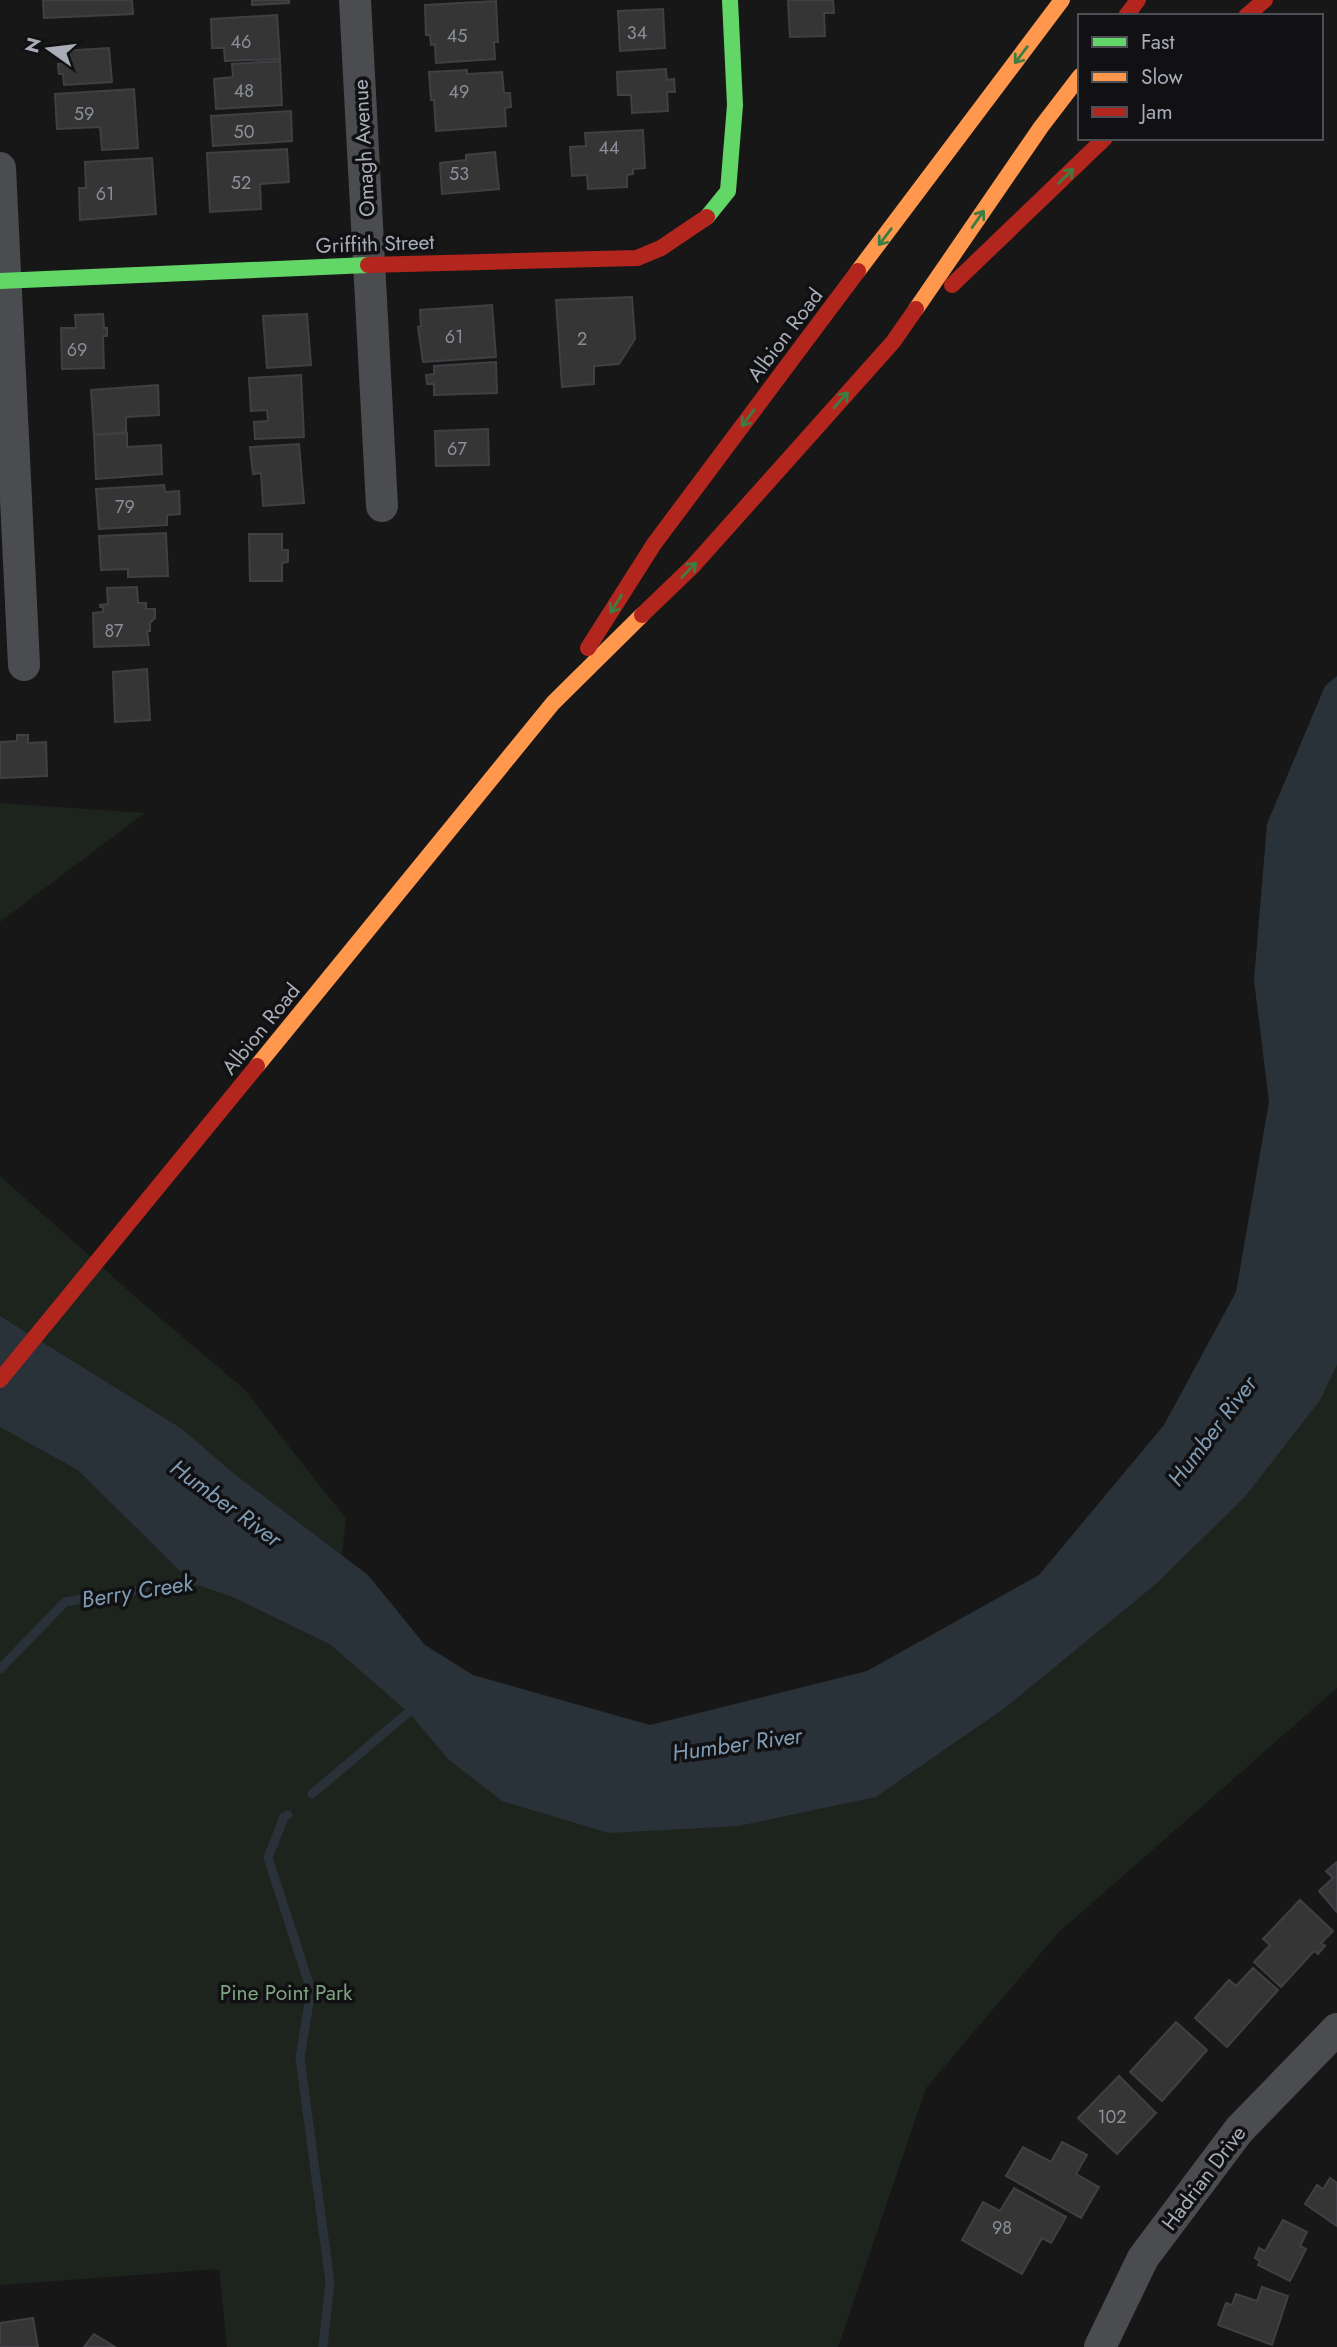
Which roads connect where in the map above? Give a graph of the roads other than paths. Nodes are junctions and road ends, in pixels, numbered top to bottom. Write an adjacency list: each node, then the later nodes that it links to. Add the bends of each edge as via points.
1 (355, 0): 9 (street, Omagh Avenue)
2 (730, 0): 9 (main road, Griffith Street, via 735,105 728,191 705,220 637,258)
3 (1265, 0): 5 (main road)
4 (1066, 3): 14 (main road, Albion Road, one-way to 14, via 654,544)
5 (1248, 14)
6 (1078, 79): 11 (main road, Albion Road, one-way to 6)
7 (1103, 140): 11 (main road, one-way to 7)
8 (0, 168): 10 (street)
9 (371, 265): 10 (main road, Griffith Street); 12 (street, Omagh Avenue)
10 (3, 281): 13 (street)
11 (892, 342): 14 (main road, Albion Road, one-way to 11, via 693,566)
12 (382, 506)
13 (24, 665)
14 (553, 703): 15 (main road, Albion Road)
15 (0, 1380)
16 (1337, 2029): 17 (street, Hadrian Drive, via 1239,2130 1143,2258)
17 (1100, 2347)

